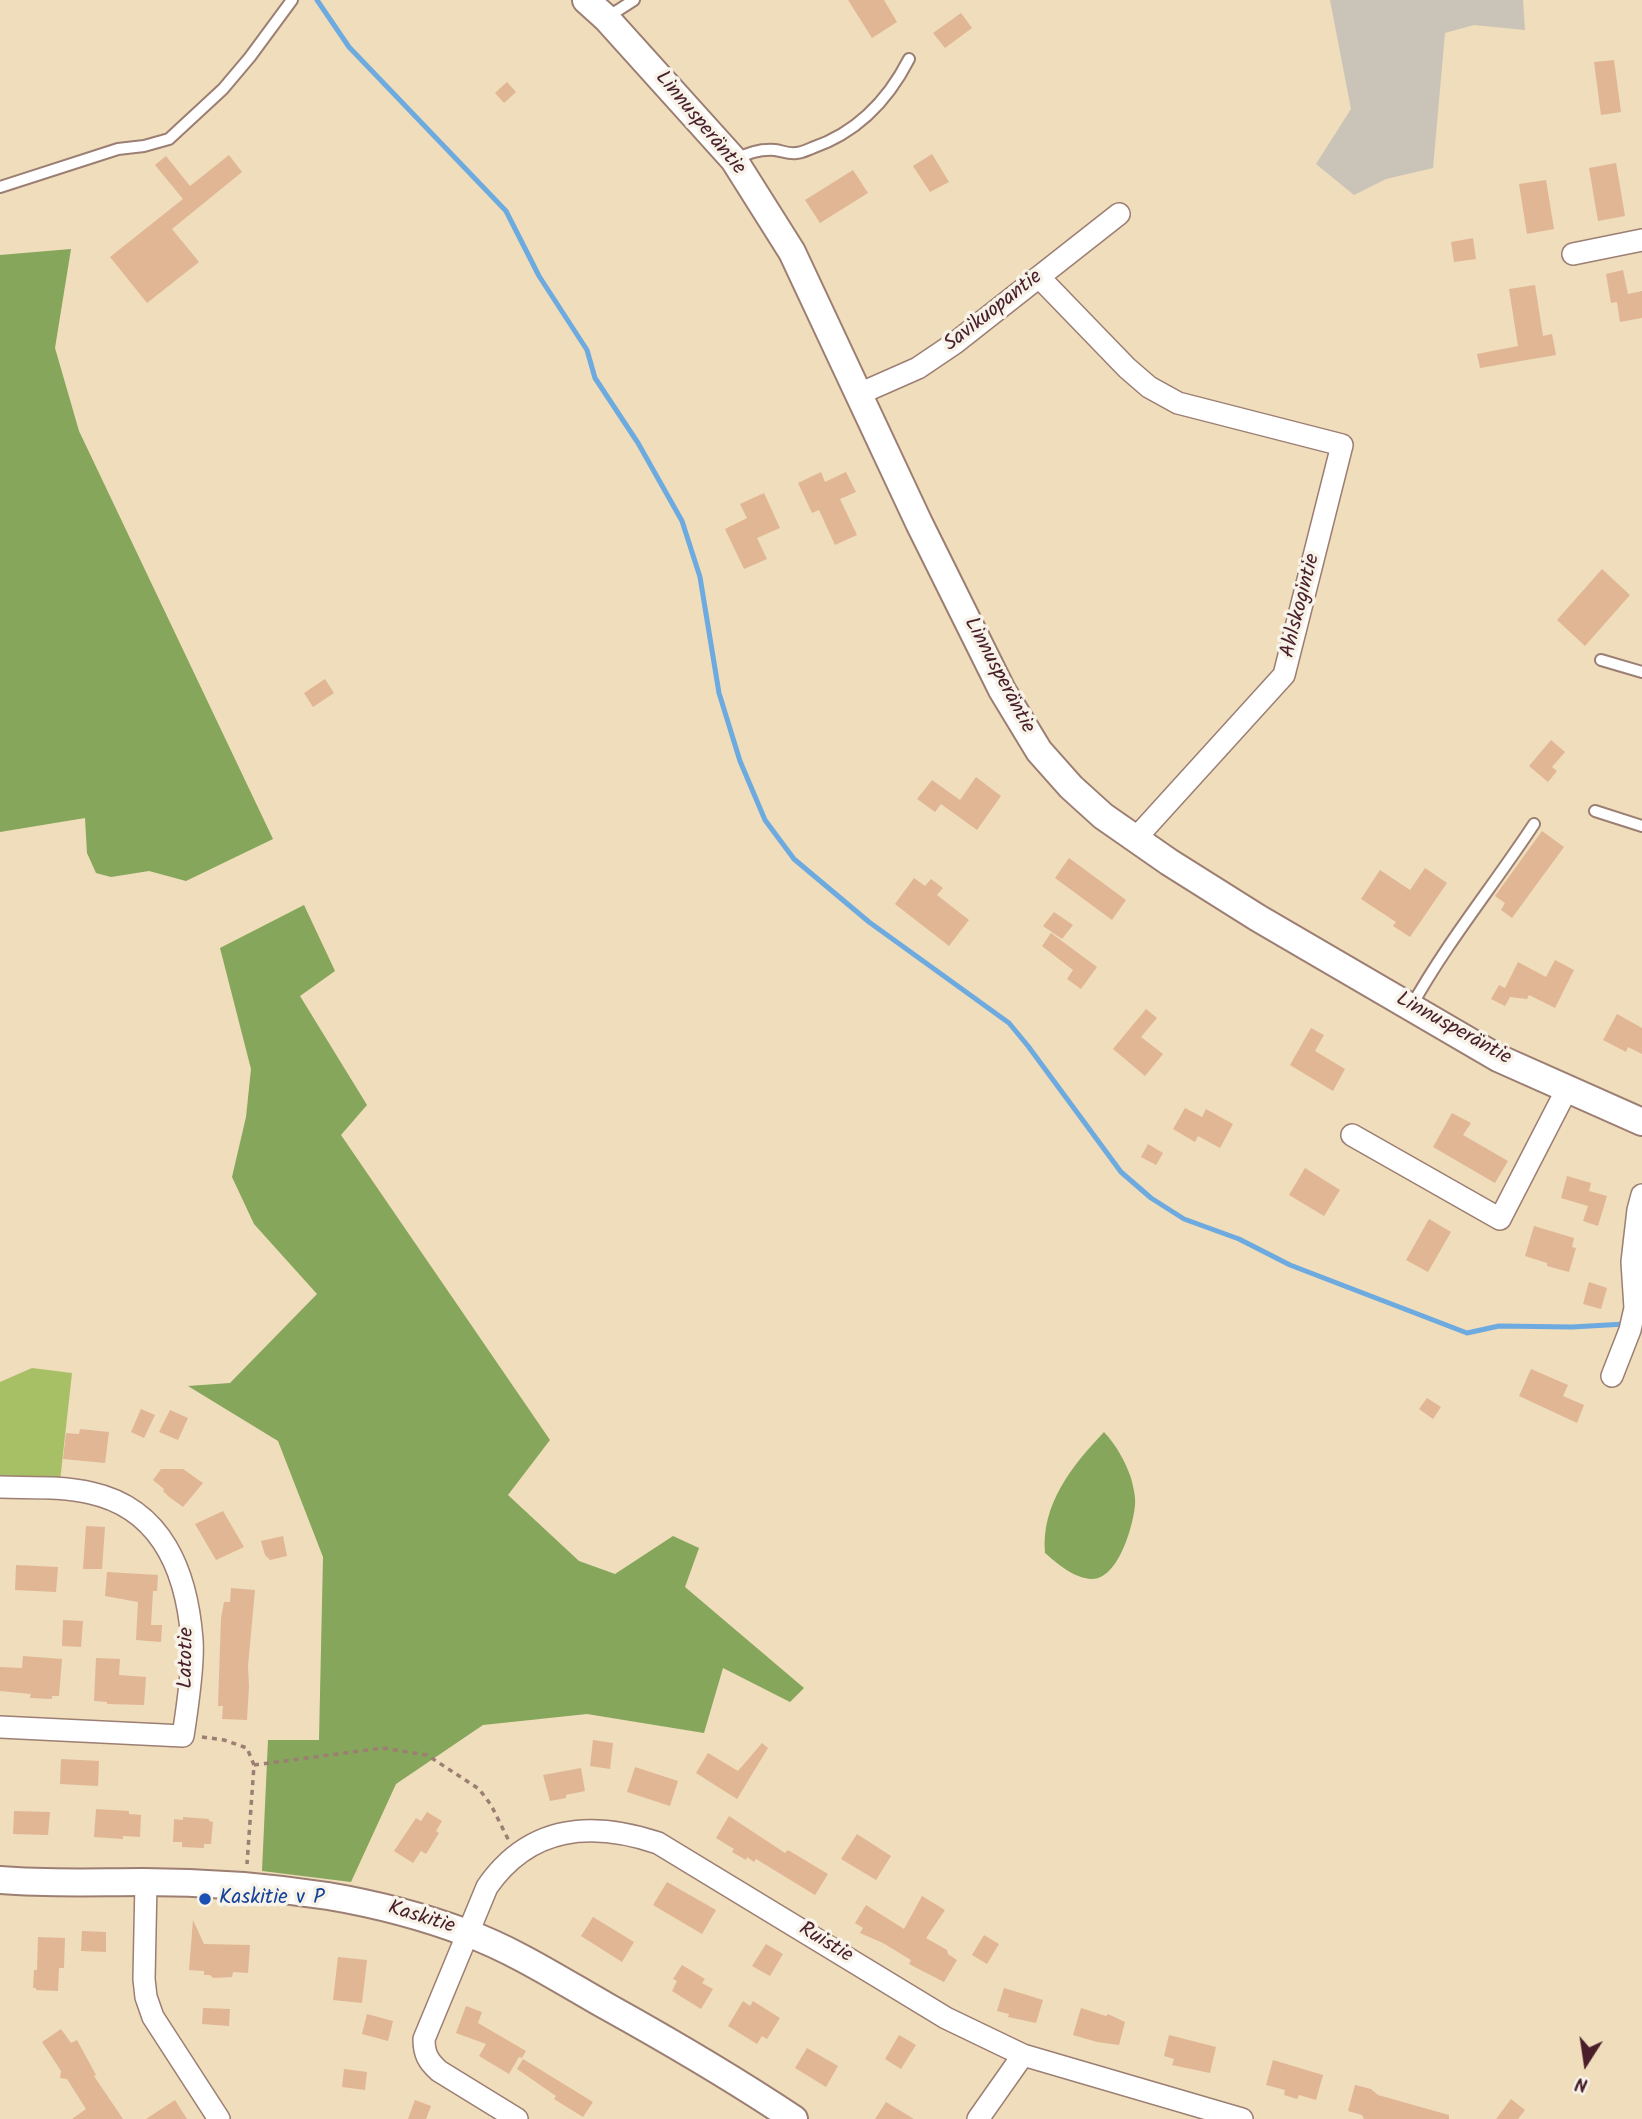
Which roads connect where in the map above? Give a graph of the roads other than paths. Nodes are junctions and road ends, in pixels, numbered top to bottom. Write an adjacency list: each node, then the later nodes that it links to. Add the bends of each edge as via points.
1 (292, 0): 7 (lane, via 223,89 169,139 118,149)
2 (586, 0): 4 (street, Linnusperäntie)
3 (634, 0): 4 (lane)
4 (607, 18): 6 (street, Linnusperäntie)
5 (909, 59): 6 (lane, via 879,103 856,125 825,144 796,153 754,150)
6 (734, 160): 12 (street, Linnusperäntie, via 792,252)
7 (0, 187)
8 (1119, 214): 11 (street, Savikuopantie)
9 (1642, 240): 10 (street)
10 (1573, 254)
11 (1039, 277): 12 (street, Savikuopantie, via 918,368); 18 (street, Ahlskogintie, via 1149,387 1178,403 1342,445 1284,675)
12 (859, 394): 18 (street, Linnusperäntie, via 1002,690 1039,751 1071,787)
13 (1601, 660): 14 (lane)
14 (1642, 672)
15 (1595, 811): 17 (lane)
16 (1534, 824): 19 (lane, via 1453,937)
17 (1642, 826)
18 (1136, 838): 19 (street, Linnusperäntie, via 1258,918)
19 (1411, 1007): 20 (street, Linnusperäntie, via 1498,1058)
20 (1567, 1089): 21 (street, Linnusperäntie); 22 (street, via 1500,1219)
21 (1642, 1122)
22 (1352, 1135)
23 (1642, 1195): 24 (street, via 1632,1262 1635,1308)
24 (1612, 1376)
25 (0, 1487): 26 (street, Latotie, via 91,1493 150,1522 174,1557 186,1592 192,1642 183,1736)
26 (0, 1727)
27 (0, 1880): 28 (street, Kaskitie)
28 (146, 1882): 29 (street, Kaskitie, via 245,1886 328,1896 388,1908); 31 (street, via 146,1997 153,2017)
29 (464, 1942): 30 (street, Ruistie, via 487,1887 516,1855 556,1835 584,1829 636,1836 658,1843 946,2018); 32 (street, Ruistie, via 429,2022 424,2050 439,2071); 33 (street, Kaskitie, via 517,1957)
30 (1023, 2055): 34 (street); 35 (street, Ruistie)
31 (219, 2119)
32 (517, 2119)
33 (794, 2119)
34 (978, 2119)
35 (1242, 2119)

